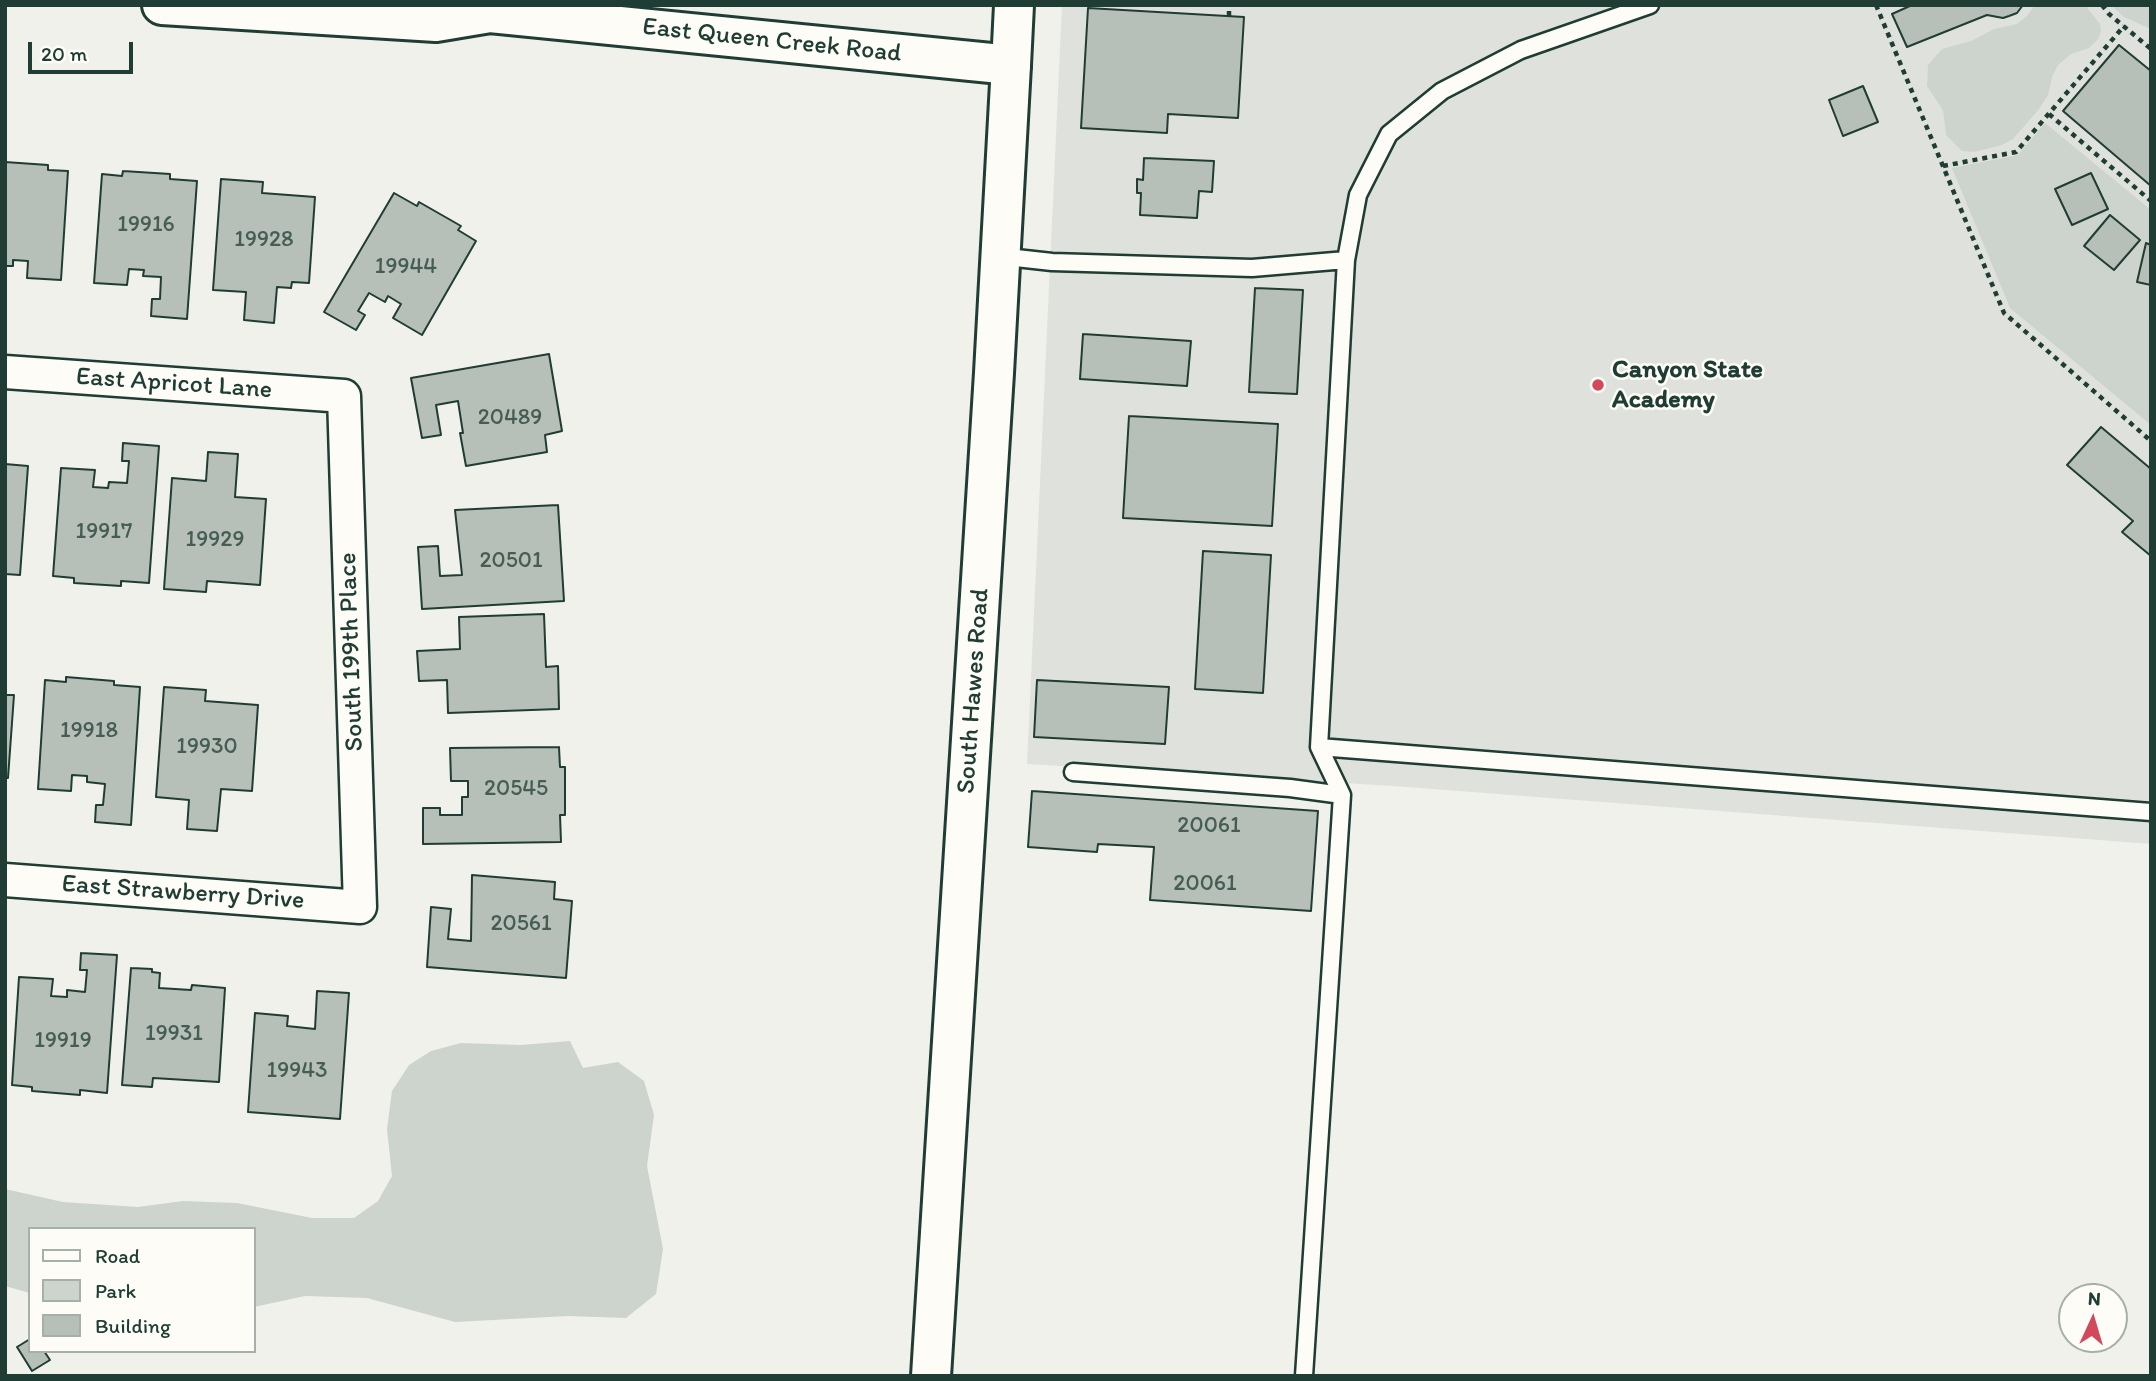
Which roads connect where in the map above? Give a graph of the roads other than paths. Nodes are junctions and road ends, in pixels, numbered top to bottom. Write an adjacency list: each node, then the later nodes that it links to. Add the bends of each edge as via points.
1 (162, 5): 4 (main road, East Queen Creek Road, via 436,22)
2 (1014, 5): 5 (main road, South Hawes Road)
3 (1650, 5): 7 (lane, via 1521,50 1442,91 1389,134 1358,195)
4 (484, 9): 5 (main road, East Queen Creek Road)
5 (1011, 65): 16 (main road, South Hawes Road)
6 (1016, 258): 7 (lane, via 1252,268)
7 (1346, 260): 10 (lane)
8 (5, 372): 9 (street, East Apricot Lane)
9 (344, 396): 15 (street, South 199th Place)
10 (1319, 747): 12 (lane); 13 (lane)
11 (1073, 772): 12 (lane)
12 (1342, 795): 17 (lane)
13 (2151, 812)
14 (5, 880): 15 (street, East Strawberry Drive)
15 (360, 907)
16 (930, 1376)
17 (1304, 1376)

